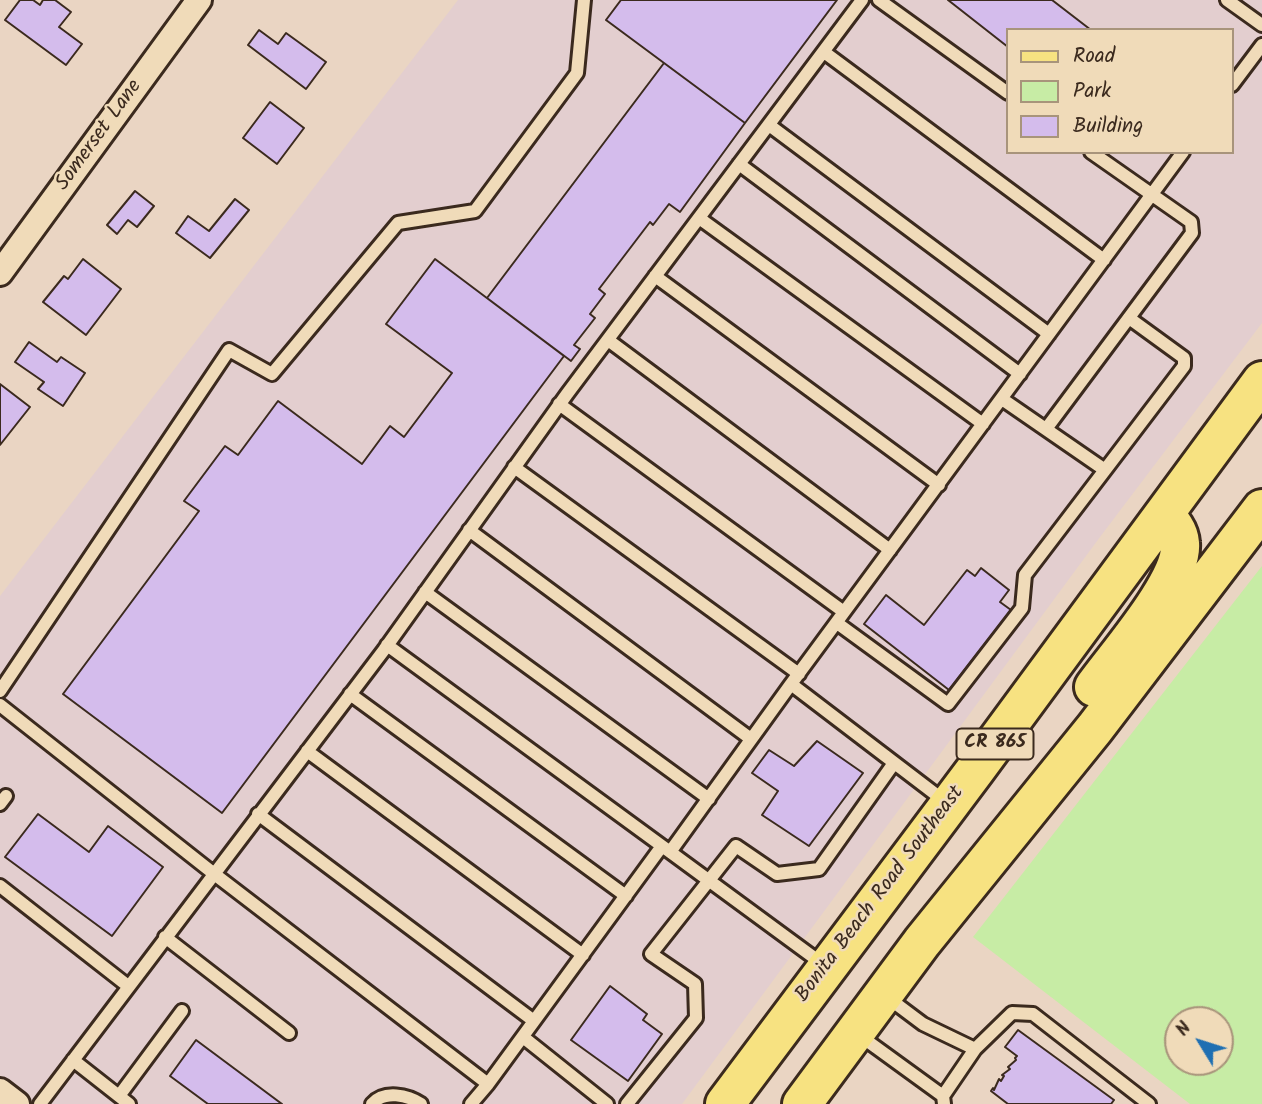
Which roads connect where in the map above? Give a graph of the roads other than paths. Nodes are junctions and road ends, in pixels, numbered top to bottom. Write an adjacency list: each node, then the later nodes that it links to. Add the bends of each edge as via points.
1 (199, 0): 18 (street, Somerset Lane)
2 (584, 0): 40 (lane, via 577,73 475,211 398,223 272,374 229,350)
3 (862, 0): 8 (lane)
4 (879, 0): 10 (lane)
5 (1227, 0): 6 (lane)
6 (1262, 24)
7 (1262, 45): 9 (lane)
8 (824, 52): 11 (lane); 17 (lane)
9 (1234, 82)
10 (1006, 92)
11 (769, 125): 14 (lane); 21 (lane)
12 (1094, 154): 15 (lane)
13 (1182, 154): 15 (lane)
14 (739, 164): 16 (lane); 23 (lane)
15 (1151, 196): 17 (lane); 20 (lane, via 1191,222 1192,233)
16 (699, 218): 19 (lane); 27 (lane)
17 (1104, 260): 21 (lane)
18 (0, 273)
19 (655, 276): 22 (lane); 31 (lane)
20 (1129, 318): 28 (lane); 30 (lane, via 1184,358 1184,366)
21 (1049, 334): 23 (lane)
22 (608, 340): 26 (lane); 35 (lane)
23 (1020, 374): 25 (lane)
24 (1262, 381): 33 (main road, Bonita Beach Road Southeast / CR 865)
25 (1002, 399): 27 (lane); 28 (lane)
26 (559, 404): 29 (lane); 37 (lane)
27 (983, 424): 31 (lane)
28 (1046, 429): 30 (lane)
29 (514, 467): 34 (lane); 39 (lane)
30 (1105, 470): 37 (lane, via 1025,575 1022,608 948,704)
31 (939, 485): 35 (lane)
32 (1262, 509): 51 (main road, CR 865)
33 (1164, 515): 47 (main road, Bonita Beach Road Southeast / CR 865); 51 (main road, via 1175,527 1180,544 1169,584 1001,814)
34 (469, 530): 36 (lane); 43 (lane)
35 (890, 550): 37 (lane)
36 (425, 592): 38 (lane); 46 (lane)
37 (840, 618): 39 (lane)
38 (387, 645): 41 (lane); 49 (lane)
39 (795, 679): 43 (lane); 45 (lane)
40 (0, 691)
41 (350, 694): 44 (lane); 54 (lane)
42 (0, 705): 50 (lane)
43 (751, 740): 46 (lane)
44 (307, 751): 48 (lane); 56 (lane)
45 (894, 763): 47 (lane); 52 (lane, via 819,869 777,874 736,846)
46 (709, 799): 49 (lane)
47 (949, 805): 57 (main road, Bonita Beach Road Southeast / CR 865)
48 (258, 814): 50 (lane); 61 (lane)
49 (666, 849): 52 (lane); 54 (lane)
50 (213, 873): 55 (lane); 67 (lane)
51 (977, 874): 59 (main road, CR 865)
52 (708, 880): 57 (lane); 78 (lane, via 651,954 695,984 695,1018)
53 (0, 886): 58 (lane)
54 (626, 896): 56 (lane)
55 (165, 937): 58 (lane); 63 (lane)
56 (583, 955): 61 (lane)
57 (827, 968): 79 (main road, Bonita Beach Road Southeast / CR 865)
58 (128, 986): 66 (lane)
59 (884, 994): 62 (main road, CR 865); 65 (lane, via 923,1024)
60 (182, 1011): 69 (lane)
61 (534, 1021): 64 (lane)
62 (856, 1032): 70 (lane); 71 (main road, CR 865)
63 (289, 1033)
64 (523, 1037): 67 (lane); 77 (lane)
65 (975, 1049): 70 (lane); 80 (lane, via 1012,1013 1033,1014)
66 (73, 1060): 69 (lane); 73 (lane)
67 (488, 1084): 76 (lane)
68 (0, 1091): 72 (street)
69 (124, 1100)
70 (943, 1100)
71 (803, 1103)
72 (17, 1104)
73 (40, 1104)
74 (372, 1104): 75 (lane, via 396,1095)
75 (421, 1104)
76 (471, 1104)
77 (607, 1104)
78 (627, 1104)
79 (724, 1104)
80 (1149, 1104)

